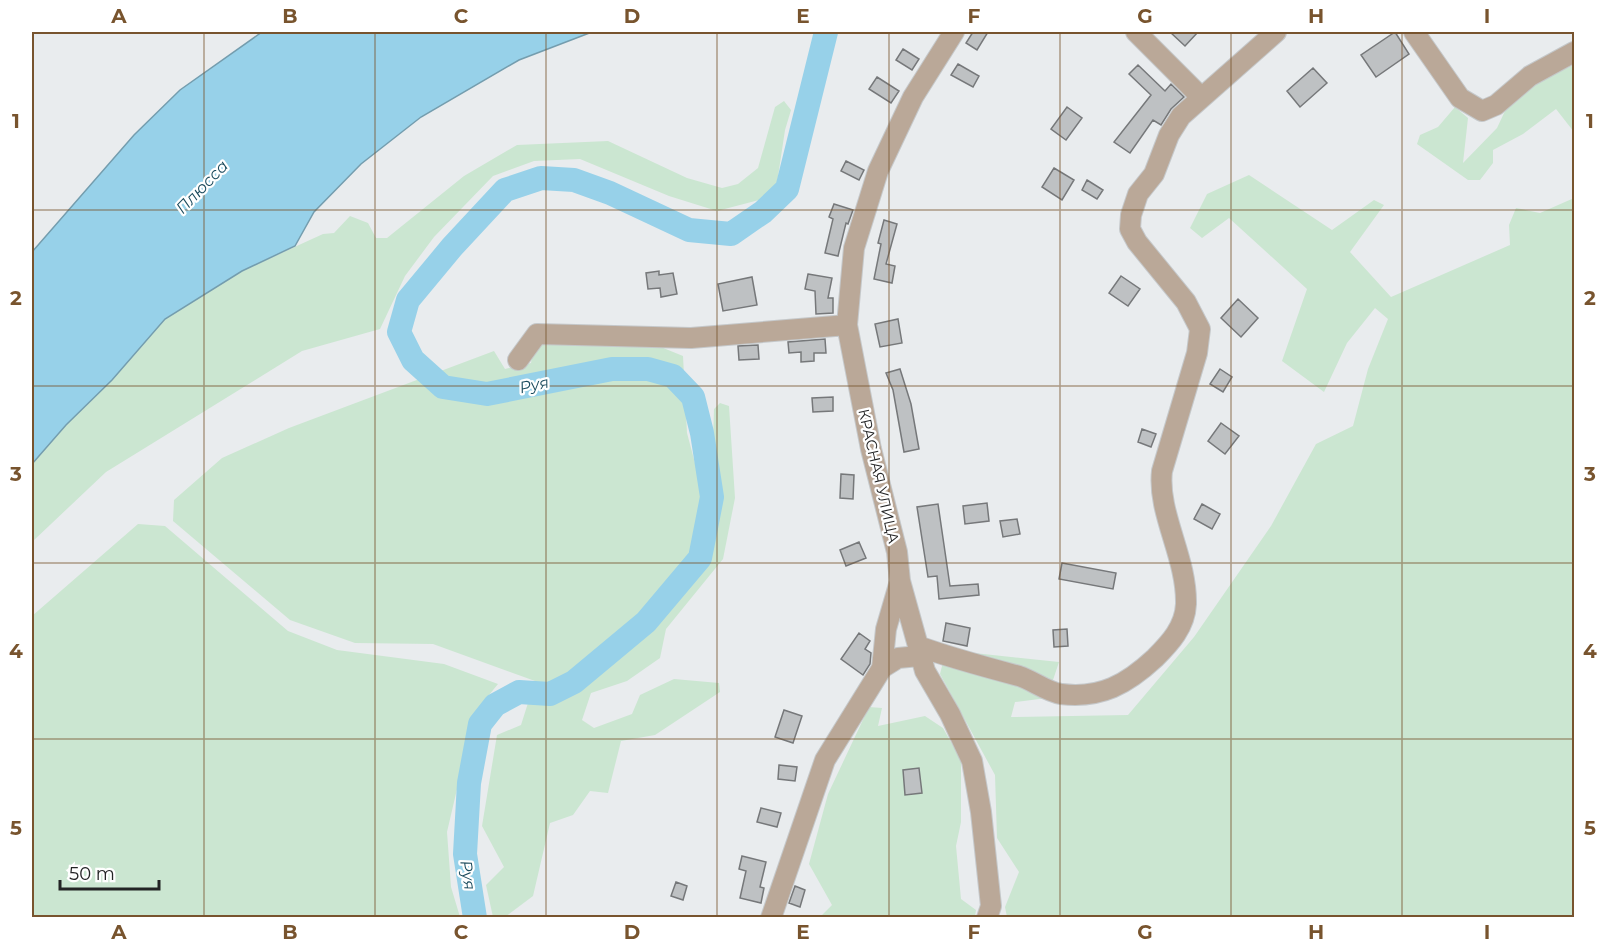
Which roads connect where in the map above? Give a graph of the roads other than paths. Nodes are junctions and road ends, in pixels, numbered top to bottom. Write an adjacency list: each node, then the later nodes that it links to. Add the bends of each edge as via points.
1 (954, 32): 7 (street, КРАСНАЯ УЛИЦА, via 913,97 878,171 854,248)
2 (1136, 32): 6 (street)
3 (1276, 32): 6 (street)
4 (1414, 32): 5 (street, via 1460,98 1482,111 1496,105 1530,76)
5 (1575, 52)
6 (1201, 97): 10 (street, via 1175,126 1154,174 1138,194 1130,229 1186,302 1200,329 1160,488 1184,569 1185,616 1172,642 1133,678 1095,693 1059,694 1031,680)
7 (847, 325): 8 (street, via 691,338 537,334); 9 (street, КРАСНАЯ УЛИЦА)
8 (518, 360)
9 (900, 581): 10 (street); 11 (street, КРАСНАЯ УЛИЦА, via 886,629)
10 (918, 651): 11 (street); 12 (street, via 972,761 981,812)
11 (882, 668): 13 (street, КРАСНАЯ УЛИЦА, via 825,760)
12 (989, 912)
13 (771, 918)

